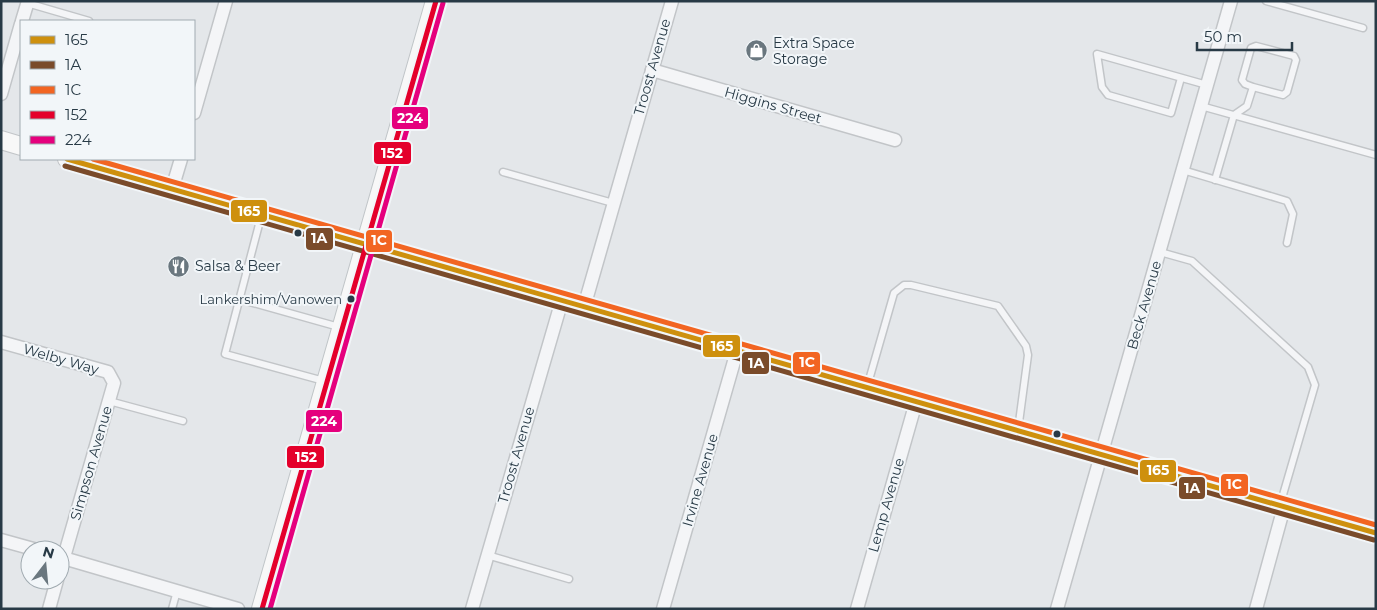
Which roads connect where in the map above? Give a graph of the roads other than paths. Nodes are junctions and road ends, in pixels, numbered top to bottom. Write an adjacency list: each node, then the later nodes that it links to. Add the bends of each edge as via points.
1 (226, 1): 17 (street)
2 (436, 1): 32 (main road)
3 (672, 1): 11 (street, Troost Avenue)
4 (1231, 1): 13 (street, Beck Avenue)
5 (1266, 1): 9 (lane)
6 (27, 2): 7 (street); 8 (lane)
7 (23, 20)
8 (86, 20)
9 (1363, 28)
10 (20, 30): 15 (street)
11 (652, 70): 20 (street, Higgins Street); 29 (street, Troost Avenue)
12 (1181, 78): 12 (lane, via 1123,61 1097,54 1102,87 1108,95 1171,113); 13 (lane)
13 (1207, 85): 16 (street, Beck Avenue)
14 (1253, 87): 14 (lane, via 1283,95 1287,92 1296,60 1294,56 1256,46 1251,48 1242,80); 18 (lane, via 1247,106)
15 (1, 94)
16 (1201, 106): 18 (lane); 25 (street, Beck Avenue)
17 (195, 110)
18 (1234, 115): 22 (lane); 27 (lane)
19 (1, 140): 21 (main road)
20 (895, 140)
21 (20, 146)
22 (1376, 156)
23 (70, 160): 28 (main road)
24 (181, 160): 28 (street)
25 (1183, 170): 27 (lane); 33 (street, Beck Avenue)
26 (503, 172): 29 (lane)
27 (1215, 180): 31 (lane, via 1287,201 1294,214)
28 (172, 189): 30 (main road)
29 (613, 203): 36 (street, Troost Avenue)
30 (262, 215): 32 (main road); 34 (lane)
31 (1287, 243)
32 (367, 245): 35 (main road); 37 (main road)
33 (1160, 252): 47 (street, Beck Avenue); 48 (lane, via 1192,261 1308,367 1315,385)
34 (239, 299): 37 (lane); 40 (lane, via 224,354)
35 (562, 300): 36 (main road); 53 (street, Troost Avenue)
36 (584, 307): 39 (main road)
37 (343, 328): 40 (main road)
38 (1, 342): 41 (street, Welby Way, via 108,372)
39 (737, 351): 42 (main road); 63 (street, Irvine Avenue)
40 (328, 382): 61 (main road)
41 (114, 383): 43 (street, Simpson Avenue)
42 (866, 388): 44 (main road); 46 (lane, via 894,293 904,285 998,306 1026,346 1028,355)
43 (109, 401): 45 (lane); 51 (street, Simpson Avenue)
44 (916, 402): 46 (main road); 64 (street, Lemp Avenue)
45 (182, 421)
46 (1018, 431): 47 (main road)
47 (1102, 455): 48 (main road); 65 (street, Beck Avenue)
48 (1282, 506): 49 (main road); 66 (street)
49 (1376, 533)
50 (1, 540): 52 (street)
51 (67, 540)
52 (20, 545)
53 (487, 555): 55 (lane); 62 (street, Troost Avenue)
54 (70, 559): 57 (street)
55 (569, 579)
56 (54, 590): 58 (street)
57 (177, 591): 59 (lane); 60 (street)
58 (49, 609)
59 (172, 609)
60 (238, 609)
61 (262, 609)
62 (472, 609)
63 (663, 609)
64 (857, 609)
65 (1057, 609)
66 (1256, 609)

